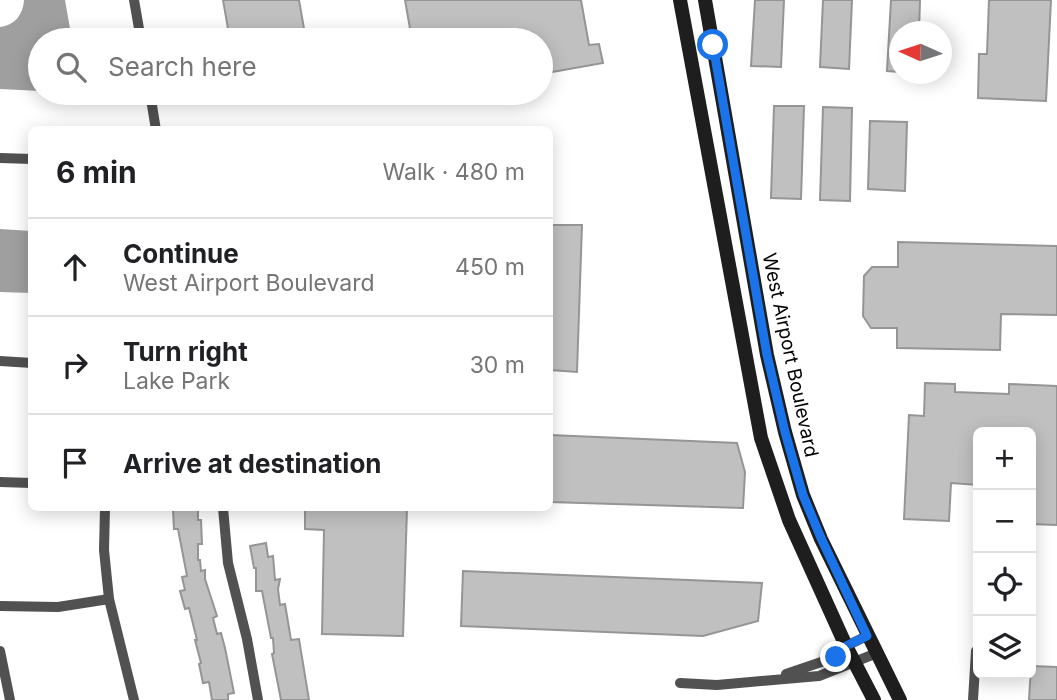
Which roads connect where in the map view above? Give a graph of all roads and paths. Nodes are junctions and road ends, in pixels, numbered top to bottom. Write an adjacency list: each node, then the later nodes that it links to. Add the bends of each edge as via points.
1 (134, 0): 4 (street)
2 (680, 0): 18 (main road, via 761,438 789,520)
3 (705, 0): 17 (main road, West Airport Boulevard, via 767,355 785,432 803,495)
4 (139, 28)
5 (152, 105): 6 (street)
6 (155, 126)
7 (0, 158): 8 (street)
8 (28, 159)
9 (0, 361): 10 (street)
10 (28, 363)
11 (0, 482): 12 (street)
12 (28, 483)
13 (105, 511): 15 (street)
14 (223, 511): 27 (street, via 228,564)
15 (109, 599): 16 (street, via 58,607); 26 (street)
16 (0, 606)
17 (867, 636): 18 (street); 20 (main road, West Airport Boulevard)
18 (846, 646): 21 (main road); 23 (street, via 836,657)
19 (0, 651): 25 (street)
20 (877, 653): 21 (street); 29 (main road, West Airport Boulevard)
21 (855, 663): 23 (street, via 819,676); 28 (main road)
22 (974, 679): 30 (street)
23 (764, 682): 24 (street)
24 (680, 683)
25 (10, 700)
26 (134, 700)
27 (258, 700)
28 (874, 700)
29 (900, 700)
30 (973, 700)

